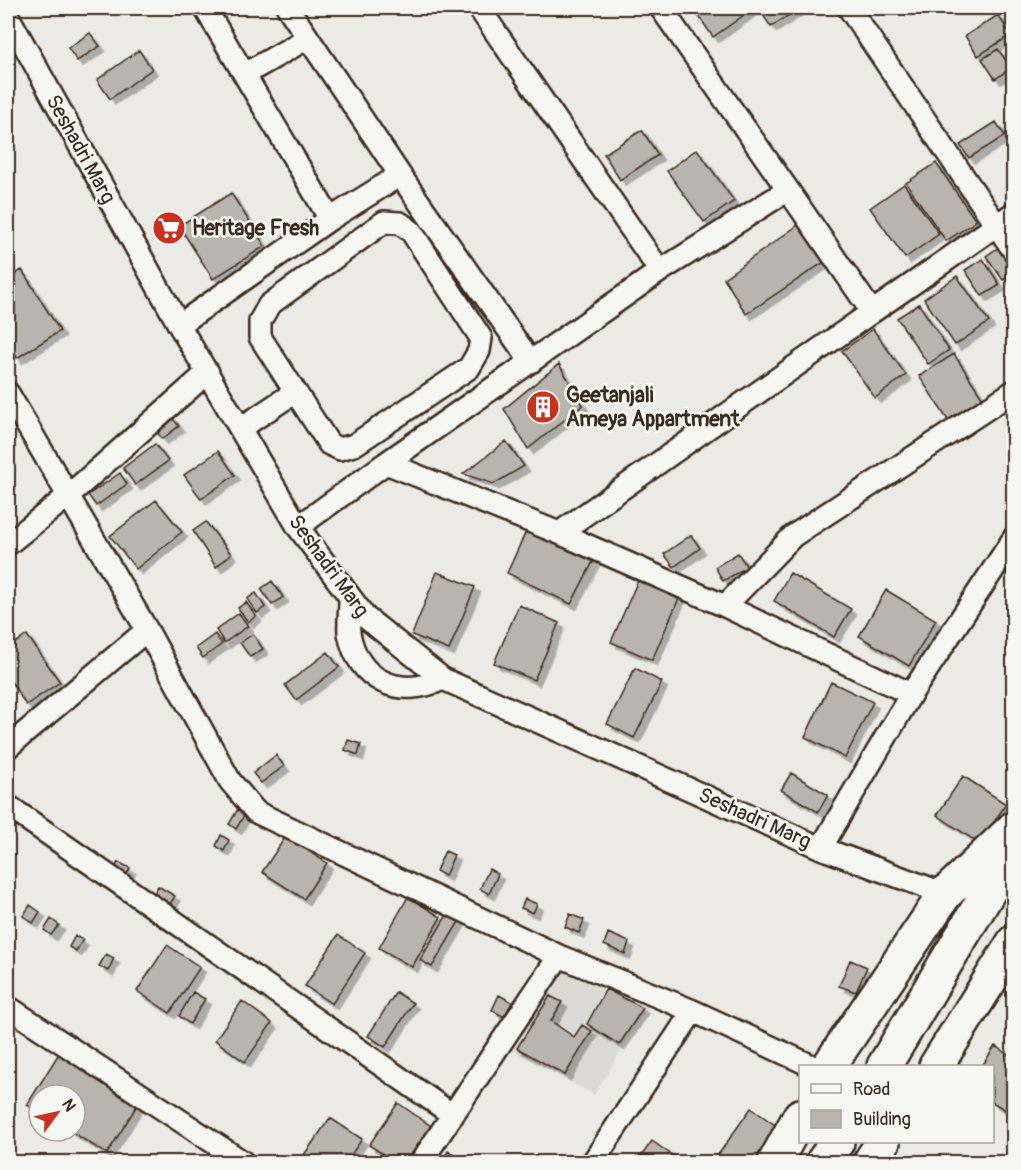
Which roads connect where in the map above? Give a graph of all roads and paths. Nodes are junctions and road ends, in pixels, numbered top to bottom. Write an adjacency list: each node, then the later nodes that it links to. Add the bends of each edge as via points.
1 (205, 8): 8 (street)
2 (288, 8): 7 (street)
3 (479, 8): 14 (street)
4 (662, 8): 10 (street)
5 (849, 8): 12 (street)
6 (8, 16): 16 (street, Seshadri Marg)
7 (308, 38): 8 (street); 9 (street)
8 (245, 74): 11 (street)
9 (400, 175): 11 (street); 17 (street)
10 (788, 190): 14 (street); 15 (street)
11 (330, 219): 16 (street)
12 (1005, 219): 13 (street); 15 (street)
13 (1014, 251)
14 (660, 271): 17 (street)
15 (872, 312): 26 (street)
16 (179, 325): 18 (street, Seshadri Marg)
17 (531, 362): 23 (street)
18 (208, 372): 22 (street, Seshadri Marg); 24 (street)
19 (1014, 391): 30 (street, via 793,536)
20 (295, 392): 20 (street, via 260,337 260,321 269,305 384,222 400,223 411,231 481,338 469,368 354,445 340,449 329,444); 22 (street)
21 (8, 393): 24 (street)
22 (241, 428): 25 (street, Seshadri Marg)
23 (386, 463): 25 (street); 26 (street)
24 (68, 496): 28 (street); 31 (street)
25 (298, 527): 29 (street, Seshadri Marg)
26 (559, 532): 30 (street)
27 (1014, 537): 33 (street)
28 (8, 544)
29 (350, 600): 32 (street, Seshadri Marg, via 365,617); 32 (street, via 353,648 377,680 415,688)
30 (724, 606): 33 (street)
31 (147, 630): 34 (street); 41 (street, via 230,781 256,812)
32 (443, 679): 37 (street, Seshadri Marg)
33 (911, 694): 37 (street)
34 (8, 747)
35 (8, 806): 48 (street)
36 (1014, 828): 39 (main road)
37 (822, 848): 39 (street, Seshadri Marg)
38 (1014, 849): 46 (main road)
39 (945, 894): 45 (main road)
40 (1013, 944): 47 (main road)
41 (559, 956): 43 (street); 48 (street)
42 (8, 1007): 52 (street)
43 (693, 1011): 44 (street); 54 (street)
44 (810, 1065)
45 (830, 1065)
46 (885, 1065)
47 (937, 1065)
48 (453, 1114): 53 (street)
49 (799, 1119): 55 (main road)
50 (836, 1143): 56 (main road)
51 (882, 1143): 57 (main road)
52 (243, 1162)
53 (421, 1162)
54 (593, 1162)
55 (774, 1162)
56 (823, 1162)
57 (870, 1162)

